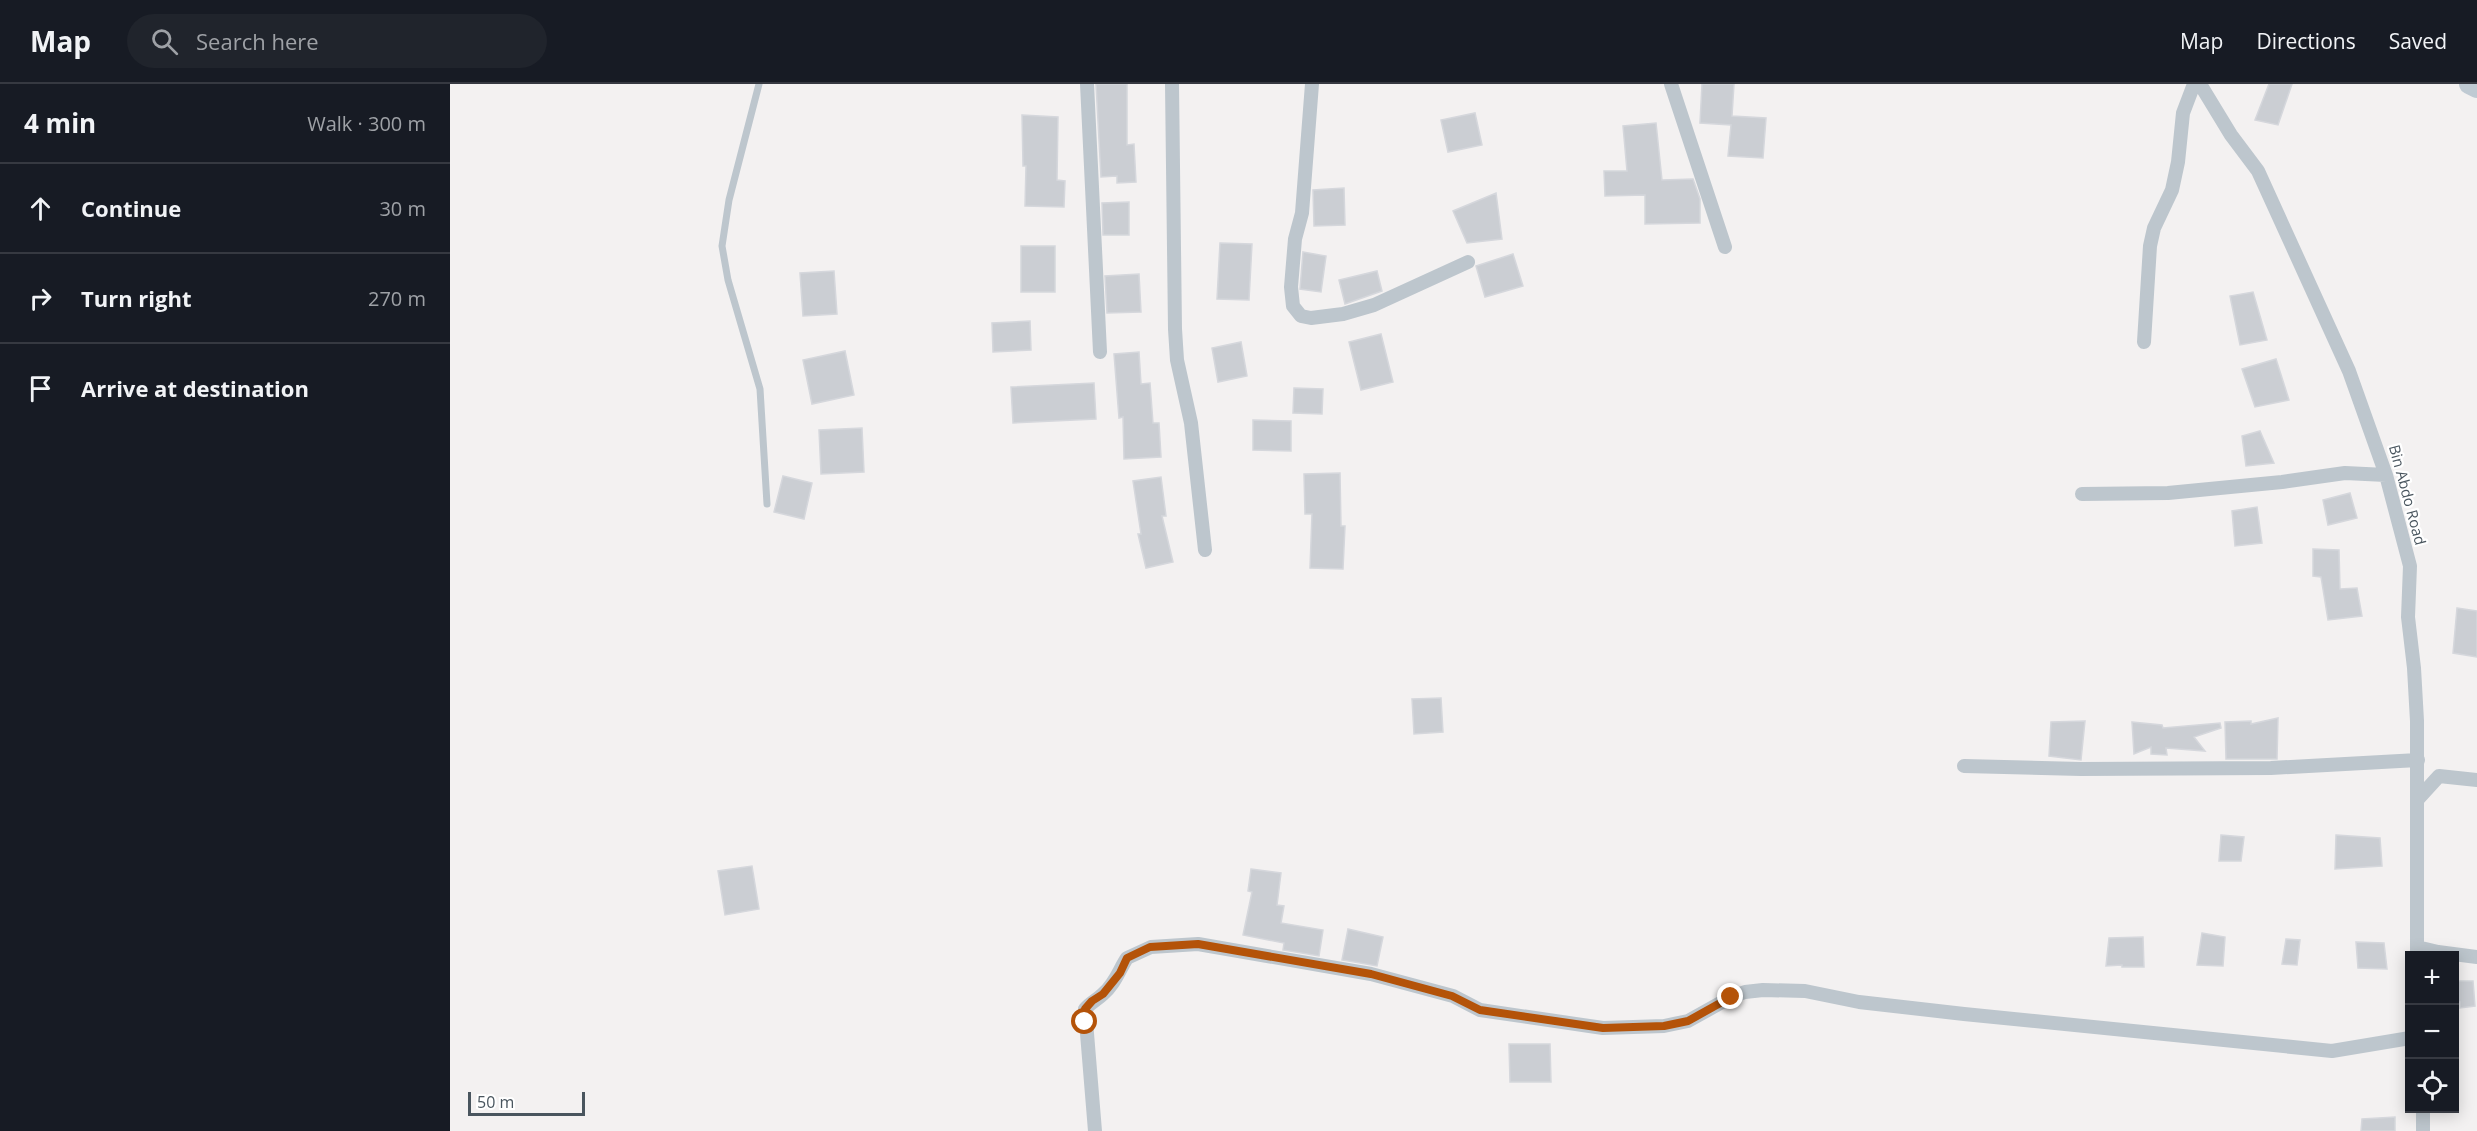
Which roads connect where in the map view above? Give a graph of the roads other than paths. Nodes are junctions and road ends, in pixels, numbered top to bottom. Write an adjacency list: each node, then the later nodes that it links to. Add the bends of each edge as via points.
1 (759, 84): 16 (lane, via 729,200 722,246 760,389)
2 (1087, 84): 13 (street)
3 (1172, 84): 17 (street, via 1175,329 1191,423)
4 (1312, 84): 11 (street, via 1302,213 1295,239 1291,287 1293,306 1301,316 1343,314 1374,305)
5 (1671, 84): 10 (street)
6 (2194, 84): 12 (street, via 2183,113 2172,190 2150,246)
7 (2200, 84): 14 (street, Bin Abdo Road, via 2258,171 2349,370)
8 (2469, 84): 9 (street)
9 (2477, 88)
10 (1725, 247)
11 (1468, 262)
12 (2144, 342)
13 (1100, 352)
14 (2386, 474): 15 (street, via 2345,473 2168,493); 18 (street, Bin Abdo Road, via 2410,566 2408,617)
15 (2082, 494)
16 (767, 504)
17 (1205, 550)
18 (2418, 760): 19 (street, via 2271,768); 21 (street, Bin Abdo Road)
19 (1964, 766)
20 (2477, 780): 21 (street, via 2439,776)
21 (2418, 799): 22 (street, Bin Abdo Road)
22 (2417, 951)
23 (2459, 955): 24 (street)
24 (2477, 957)
25 (2405, 1039): 27 (street, via 2332,1051 1964,1014 1859,1002 1805,991 1763,990 1731,997 1688,1021 1664,1026 1603,1028 1480,1010 1452,996 1371,974 1198,944 1150,947 1127,958 1103,994 1085,1009)
26 (2423, 1113): 28 (street)
27 (1095, 1131)
28 (2423, 1131)

